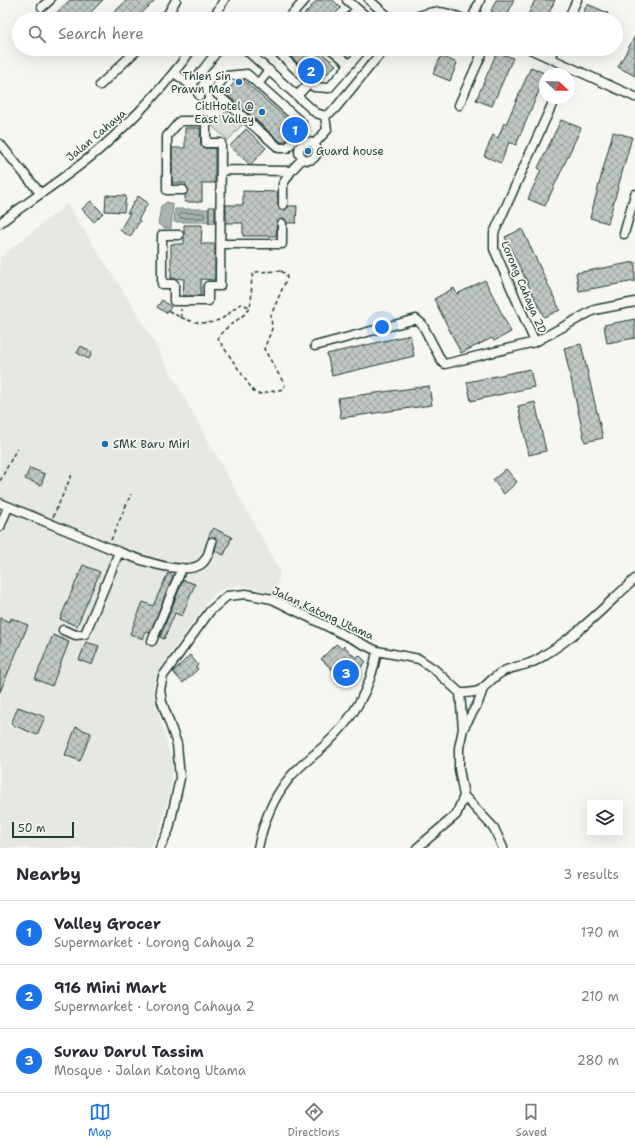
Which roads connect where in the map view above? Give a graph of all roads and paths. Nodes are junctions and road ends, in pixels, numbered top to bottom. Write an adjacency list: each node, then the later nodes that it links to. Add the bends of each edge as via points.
1 (50, 0): 10 (street)
2 (176, 0): 13 (street)
3 (224, 0): 14 (street)
4 (305, 0): 15 (street)
5 (347, 0): 11 (street)
6 (369, 0): 12 (street)
7 (383, 0): 12 (street)
8 (480, 0): 19 (street)
9 (577, 0): 20 (street)
10 (42, 7)
11 (357, 9): 16 (street); 17 (street)
12 (379, 9): 18 (street)
13 (169, 12)
14 (217, 12)
15 (294, 12)
16 (354, 12)
17 (360, 12)
18 (383, 12)
19 (475, 12)
20 (571, 12)
21 (131, 56): 40 (street)
22 (187, 56): 35 (street, Jalan Cahaya)
23 (214, 56): 38 (street)
24 (253, 56): 34 (street)
25 (282, 56): 37 (street)
26 (339, 56): 32 (street)
27 (356, 56): 32 (street)
28 (378, 56): 46 (street, via 334,110)
29 (481, 56): 45 (street)
30 (546, 56): 31 (street)
31 (550, 58): 33 (street)
32 (349, 64): 37 (street, via 329,88 314,87)
33 (564, 68)
34 (269, 70): 39 (street); 42 (street)
35 (174, 74): 38 (street); 53 (street, Jalan Cahaya, via 135,116 99,149)
36 (575, 74): 43 (street)
37 (310, 82): 42 (street)
38 (192, 84): 41 (street)
39 (258, 84): 39 (street, via 302,123 302,131 287,148 279,148 217,94 217,86 226,76 247,74)
40 (100, 85)
41 (200, 96)
42 (297, 96): 46 (street, via 316,113)
43 (635, 97)
44 (552, 104): 64 (street, Lorong Cahaya 2D, via 512,192 493,242)
45 (459, 105)
46 (325, 116): 47 (street, via 327,130)
47 (314, 143): 49 (street, via 318,152 315,157 309,160); 49 (street, via 306,141 301,145 299,153)
48 (0, 144): 53 (street)
49 (303, 158): 51 (street)
50 (221, 170): 51 (street); 52 (street, via 221,143 206,144 206,121 180,121 167,136 167,190); 60 (street)
51 (291, 171): 55 (street, via 283,184)
52 (183, 190)
53 (40, 193): 56 (street, Jalan Cahaya)
54 (635, 194): 58 (street)
55 (283, 205)
56 (0, 223)
57 (282, 224): 60 (street, via 282,244)
58 (624, 234)
59 (179, 235): 60 (street, via 162,235 162,284 174,284 174,301 208,301 208,286 220,286)
60 (221, 244)
61 (635, 302): 64 (street, Lorong Cahaya 2D, via 594,310)
62 (250, 307): 62 (path, via 255,272 281,271 286,274 287,278 271,315 272,329 264,349 285,385 283,390 259,394 254,392 218,339 219,335); 63 (path, via 241,304 224,317 212,322 197,323 184,320)
63 (169, 311)
64 (535, 342): 65 (street, via 445,364 422,324 416,319)
65 (315, 346)
66 (17, 448): 68 (path)
67 (73, 472): 72 (path)
68 (0, 481)
69 (131, 494): 75 (path)
70 (0, 503): 71 (street)
71 (8, 507): 72 (street); 73 (street)
72 (50, 524): 75 (street)
73 (0, 528)
74 (212, 542): 77 (street, via 205,560 196,566)
75 (108, 547): 76 (street)
76 (119, 552): 77 (street, via 141,561); 79 (street, via 85,634 76,635)
77 (182, 568): 80 (street)
78 (635, 580): 82 (street, via 548,654 499,674)
79 (63, 630)
80 (152, 641)
81 (377, 651): 83 (street, Jalan Katong Utama, via 419,659); 86 (street, Jalan Katong Utama, via 272,599 246,594 227,596 210,611 163,676 160,690 177,744 180,778 169,829); 87 (street, via 374,670 364,696 344,726 287,780 273,802)
82 (483, 689): 83 (street); 84 (street)
83 (460, 693): 84 (street)
84 (463, 730): 85 (street, via 458,769)
85 (464, 796): 88 (street, via 456,815); 89 (street, via 494,828)
86 (160, 848)
87 (258, 848)
88 (417, 848)
89 (503, 848)

